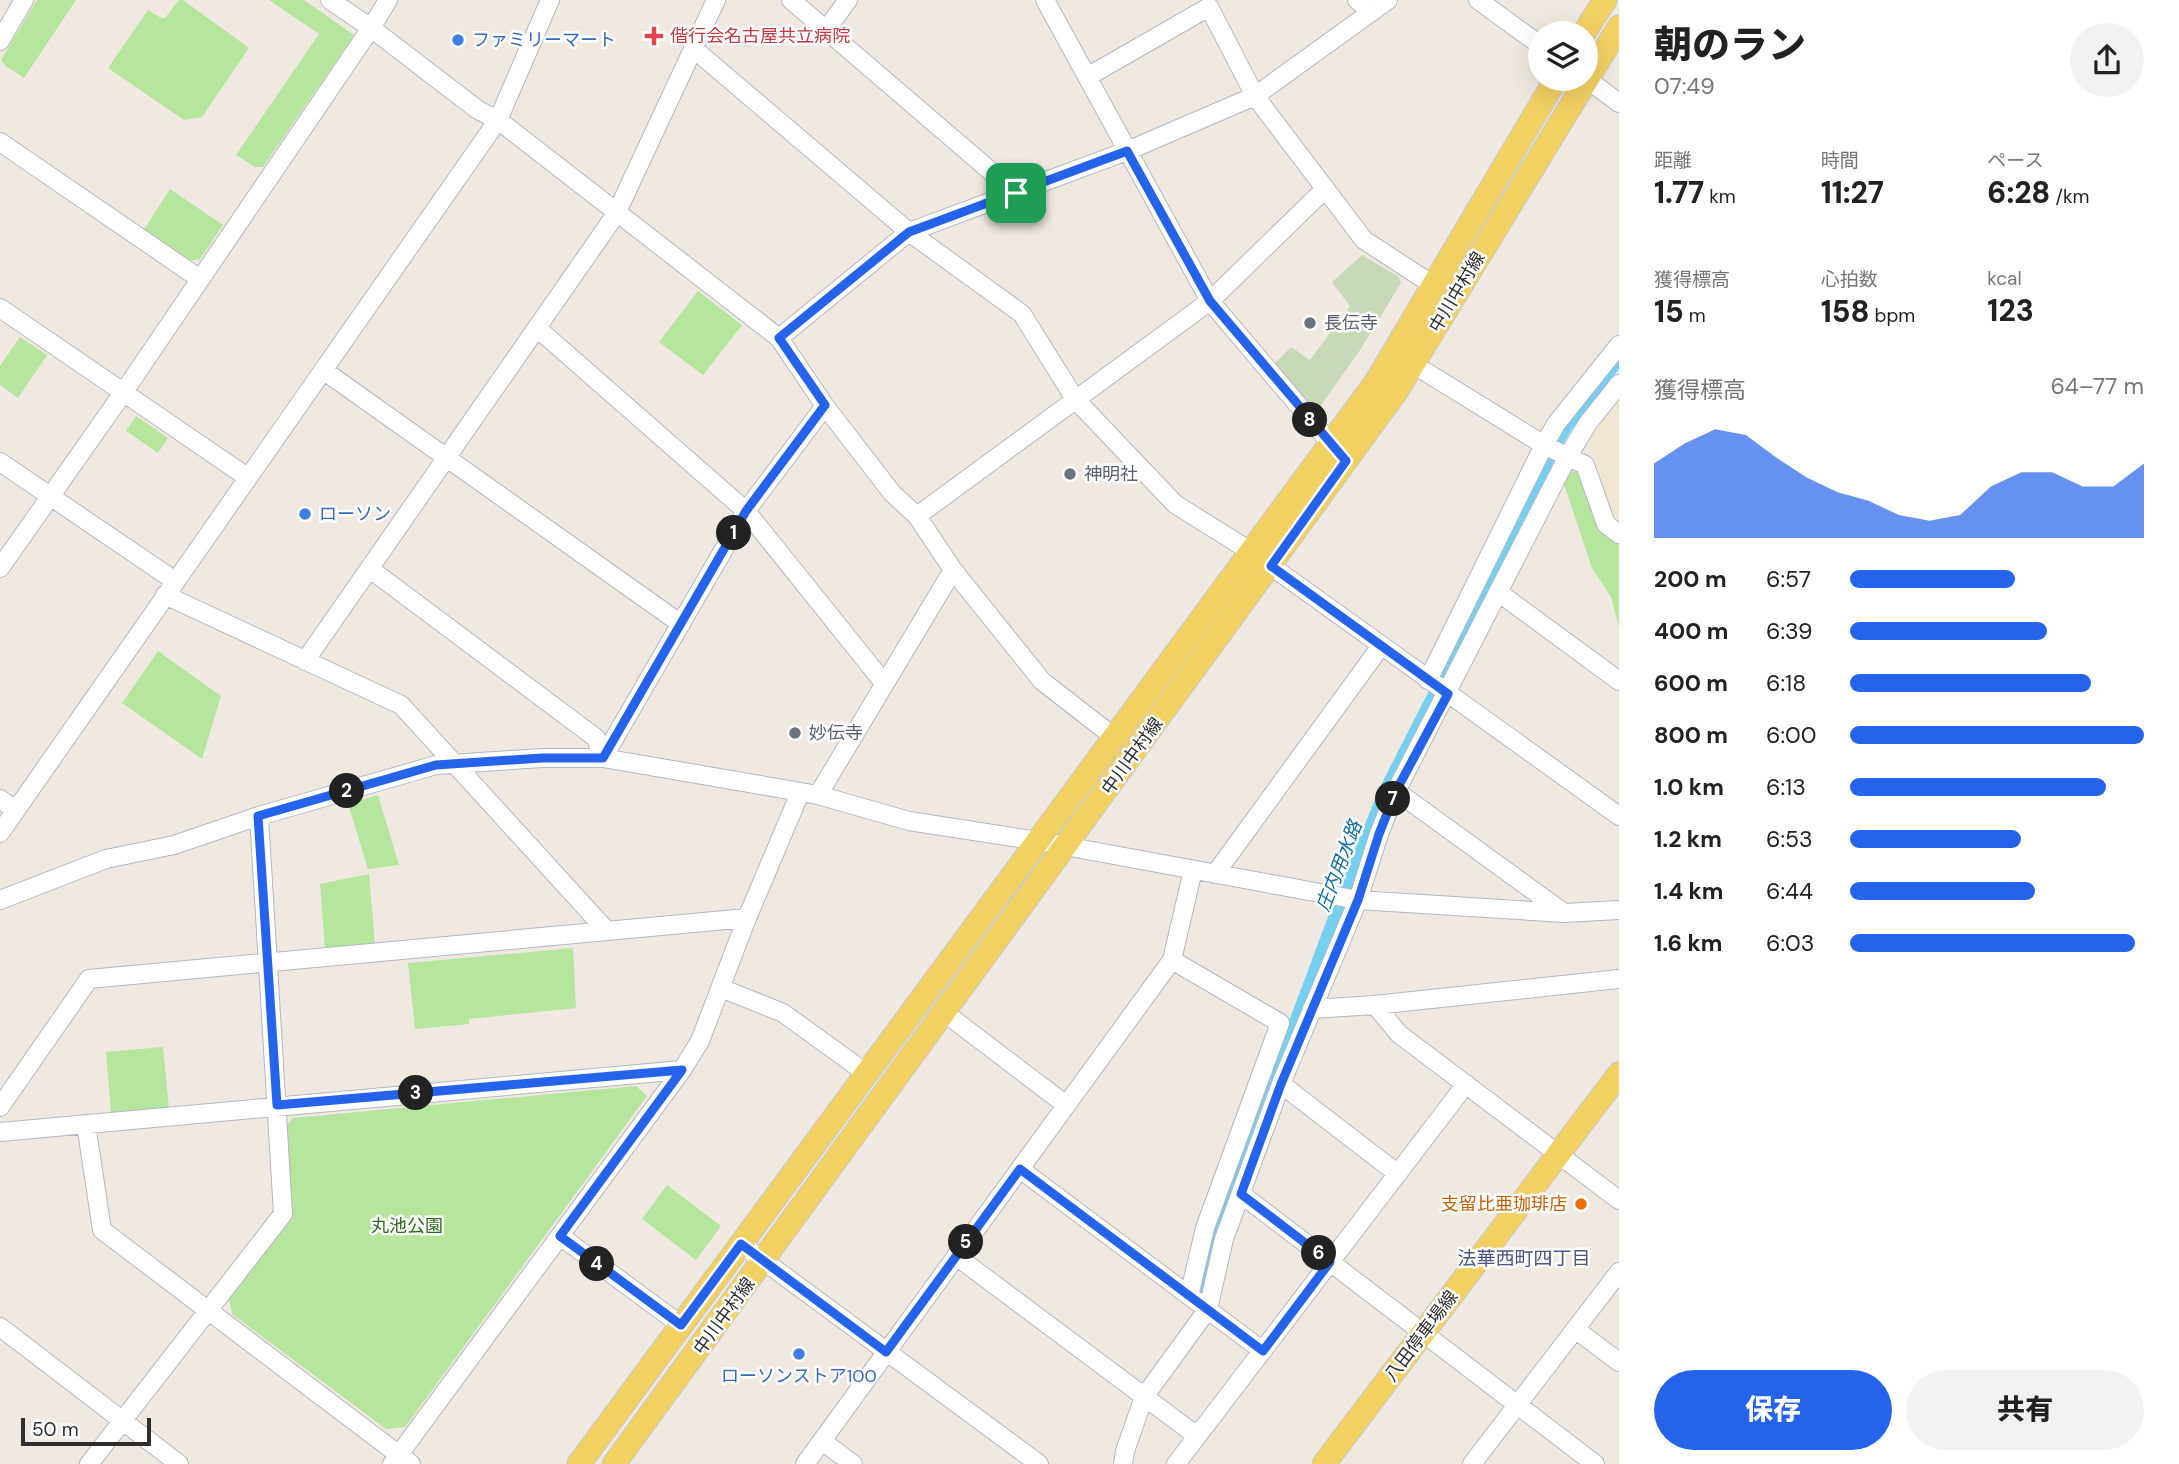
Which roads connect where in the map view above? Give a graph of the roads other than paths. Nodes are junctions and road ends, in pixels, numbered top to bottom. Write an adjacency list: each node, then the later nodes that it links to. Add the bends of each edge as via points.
1 (24, 0): 20 (street)
2 (330, 0): 17 (street)
3 (388, 0): 17 (street)
4 (550, 0): 29 (street)
5 (716, 0): 21 (street)
6 (791, 0): 18 (street)
7 (848, 0): 18 (street)
8 (1045, 0): 23 (street)
9 (1357, 0): 14 (street)
10 (1388, 0): 14 (street)
11 (1478, 0): 19 (street)
12 (1605, 0): 15 (main road)
13 (1208, 3): 23 (street); 27 (street)
14 (1372, 12): 27 (street)
15 (1592, 21)
16 (1619, 27): 22 (main road, 中川中村線)
17 (371, 28): 29 (street, via 478,110); 36 (street)
18 (826, 30): 33 (street)
19 (1528, 36)
20 (0, 41)
21 (694, 49): 34 (street); 35 (street)
22 (1598, 61)
23 (1087, 77): 31 (street)
24 (1598, 87): 28 (street)
25 (1549, 91): 37 (main road, 中川中村線)
26 (1580, 91): 43 (main road, 中川中村線)
27 (1255, 96): 31 (street); 32 (street)
28 (1619, 103)
29 (498, 120): 34 (street); 44 (street)
30 (0, 142): 36 (street)
31 (1127, 151): 33 (street); 38 (street)
32 (1325, 189): 37 (street, via 1364,240); 38 (street)
33 (1016, 193): 35 (street)
34 (617, 214): 40 (street); 41 (street)
35 (909, 232): 41 (street); 47 (street, via 1022,314)
36 (200, 279): 46 (street)
37 (1433, 285): 49 (main road, 中川中村線, via 1376,382)
38 (1210, 301): 47 (street); 49 (street)
39 (0, 308): 46 (street)
40 (537, 328): 51 (street); 56 (street)
41 (779, 338): 48 (street)
42 (1619, 345): 50 (street, via 1556,424)
43 (1413, 364): 50 (street); 52 (main road, 中川中村線)
44 (323, 370): 51 (street); 54 (street)
45 (1619, 384): 50 (street, via 1588,423)
46 (123, 393): 54 (street); 55 (street)
47 (1075, 399): 57 (street); 59 (street, via 1175,504)
48 (825, 405): 56 (street); 57 (street, via 892,493)
49 (1330, 443): 52 (street); 59 (main road, 中川中村線)
50 (1556, 451): 58 (street, via 1585,465 1606,524); 65 (street); 71 (street)
51 (447, 459): 62 (street); 66 (street)
52 (1346, 461): 60 (main road, 中川中村線)
53 (0, 462): 55 (street)
54 (247, 477): 64 (street)
55 (51, 496): 61 (street); 64 (street)
56 (746, 511): 66 (street); 70 (street)
57 (917, 516): 63 (street)
58 (1619, 534)
59 (1250, 551): 72 (main road, 中川中村線)
60 (1271, 566): 67 (street); 84 (main road, 中川中村線)
61 (0, 568)
62 (370, 569): 68 (street); 73 (street, via 596,738)
63 (953, 570): 70 (street); 72 (street, via 1042,681)
64 (170, 588): 68 (street); 79 (street)
65 (1498, 592): 69 (street); 71 (street)
66 (681, 624): 73 (street)
67 (1381, 646): 71 (street); 86 (street)
68 (305, 661): 74 (street, via 401,705)
69 (1619, 681)
70 (884, 683): 77 (street)
71 (1437, 686): 75 (street); 81 (street)
72 (1114, 737): 83 (main road, 中川中村線)
73 (603, 758): 74 (street); 76 (street)
74 (453, 763): 80 (street); 92 (street)
75 (1396, 791): 87 (street); 90 (street)
76 (800, 793): 77 (street); 91 (street)
77 (818, 795): 83 (street, via 909,821)
78 (0, 799): 79 (street)
79 (16, 810): 82 (street)
80 (258, 816): 88 (street, via 174,845 106,859); 94 (street)
81 (1619, 816)
82 (0, 833)
83 (1038, 841): 84 (street); 101 (main road, 中川中村線)
84 (1066, 846): 85 (street); 99 (main road, 中川中村線)
85 (1193, 870): 86 (street); 93 (street)
86 (1214, 874): 87 (street)
87 (1348, 898): 90 (street); 98 (street)
88 (0, 900)
89 (1619, 910): 90 (street)
90 (1564, 913)
91 (747, 918): 92 (street); 96 (street)
92 (607, 931): 94 (street)
93 (1172, 960): 106 (street); 121 (street, via 1280,1023 1205,1228)
94 (268, 964): 105 (street); 107 (street, via 89,979)
95 (1619, 979): 97 (street)
96 (720, 988): 100 (street, via 700,1041); 101 (street, via 783,1013)
97 (1375, 1005): 98 (street); 104 (street, via 1399,1034)
98 (1312, 1009): 103 (street)
99 (945, 1013): 106 (street); 118 (main road, 中川中村線)
100 (682, 1070): 105 (street); 115 (street)
101 (866, 1073): 116 (main road, 中川中村線)
102 (1619, 1074): 110 (main road, 八田停車場線)
103 (1281, 1084): 112 (street); 113 (street)
104 (1466, 1084): 110 (street); 112 (street)
105 (277, 1105): 108 (street); 123 (street, via 283,1214)
106 (1066, 1105): 111 (street)
107 (0, 1107)
108 (86, 1124): 109 (street); 123 (street, via 102,1230)
109 (0, 1132)
110 (1559, 1154): 114 (street); 127 (main road, 八田停車場線)
111 (1020, 1169): 117 (street); 121 (street)
112 (1398, 1174): 119 (street)
113 (1241, 1194): 119 (street); 122 (street, via 1224,1239)
114 (1619, 1200)
115 (560, 1236): 124 (street); 136 (street)
116 (741, 1244): 118 (street); 124 (main road, 中川中村線)
117 (956, 1256): 129 (street); 131 (street)
118 (764, 1261): 129 (street); 140 (main road, 中川中村線)
119 (1330, 1262): 127 (street); 128 (street)
120 (1619, 1272): 126 (street)
121 (1189, 1296): 122 (street)
122 (1208, 1309): 128 (street); 131 (street)
123 (208, 1311): 133 (street); 136 (street)
124 (681, 1325): 139 (main road, 中川中村線)
125 (0, 1326): 133 (street)
126 (1575, 1329): 130 (street); 132 (street)
127 (1423, 1333): 132 (street); 146 (main road, 八田停車場線)
128 (1263, 1351): 134 (street)
129 (886, 1352): 135 (street); 143 (street)
130 (1619, 1362)
131 (1144, 1397): 134 (street); 144 (street)
132 (1517, 1405): 147 (street); 148 (street)
133 (122, 1421): 137 (street); 138 (street)
134 (1197, 1436): 145 (street)
135 (822, 1441): 141 (street); 142 (street)
136 (401, 1461)
137 (89, 1464)
138 (179, 1464)
139 (579, 1464)
140 (614, 1464)
141 (805, 1464)
142 (853, 1464)
143 (1039, 1464)
144 (1123, 1464)
145 (1176, 1464)
146 (1324, 1464)
147 (1472, 1464)
148 (1595, 1464)

